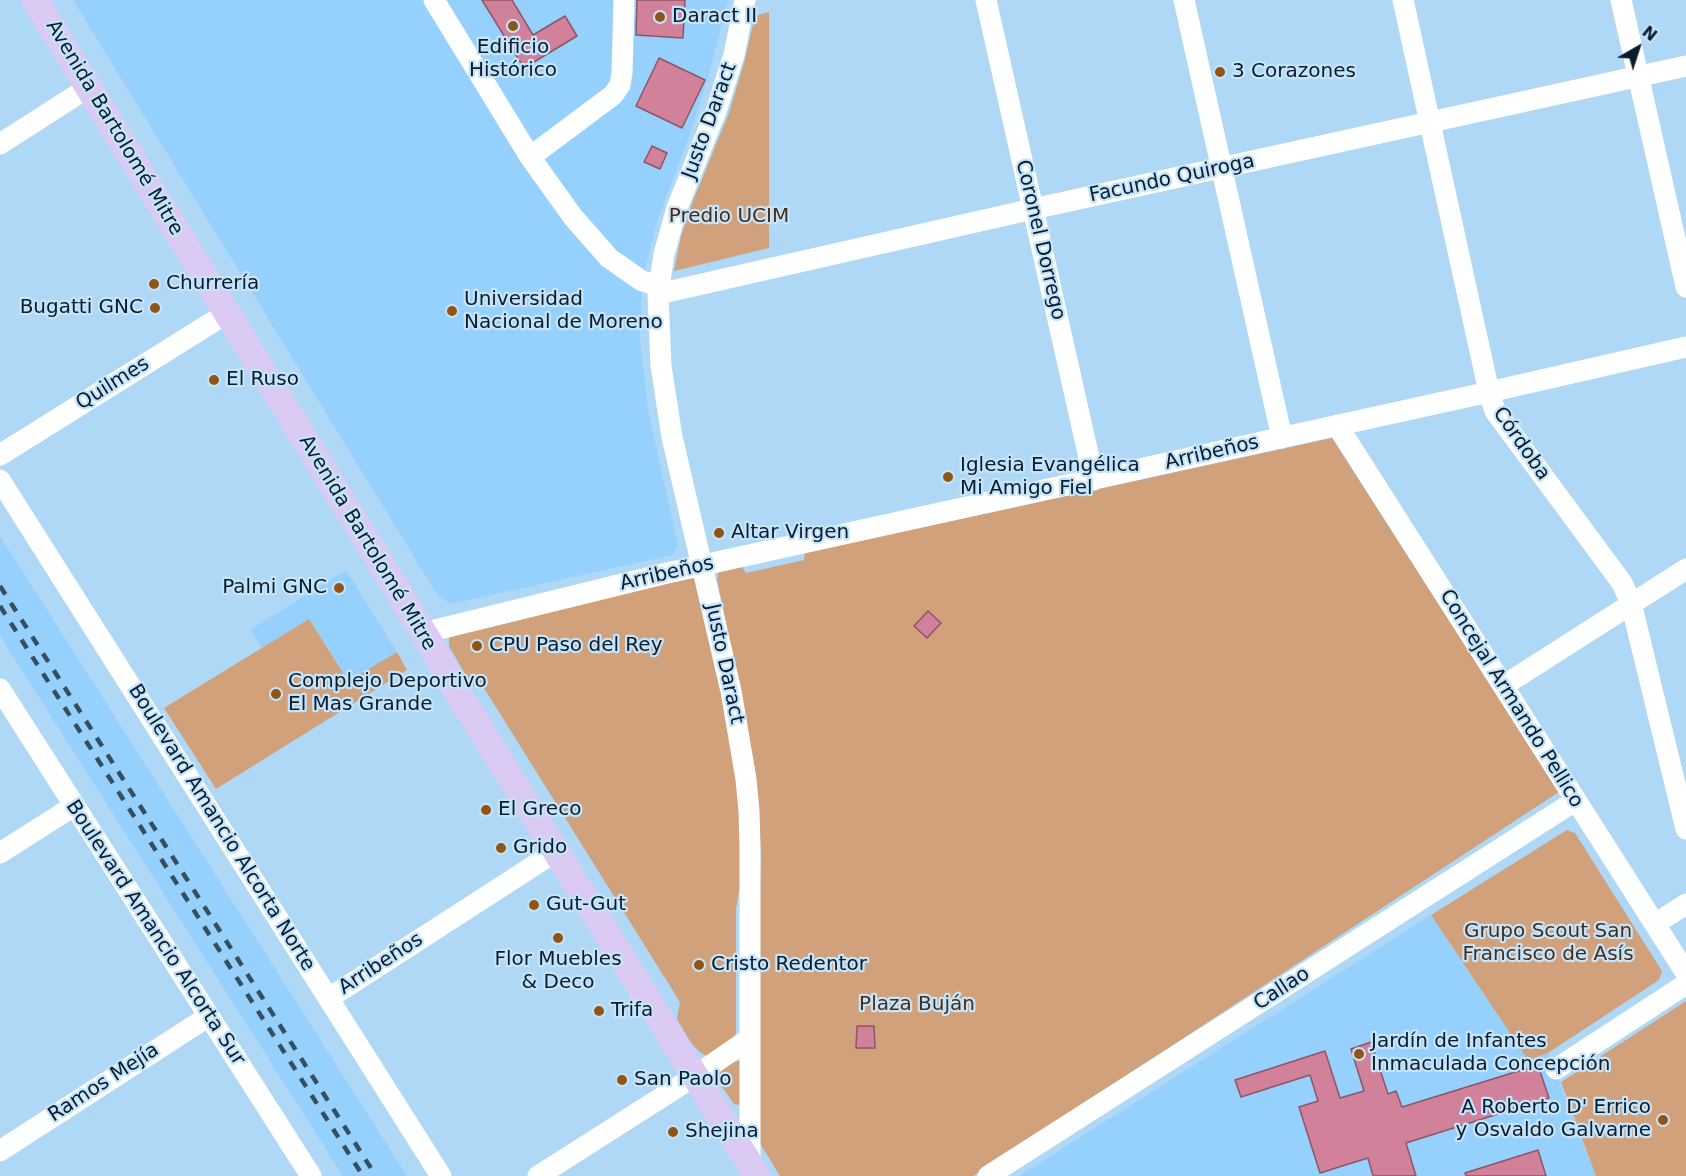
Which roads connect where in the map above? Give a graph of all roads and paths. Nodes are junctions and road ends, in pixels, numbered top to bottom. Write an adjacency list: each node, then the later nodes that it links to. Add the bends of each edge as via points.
1 (35, 0): 11 (main road, Avenida Bartolomé Mitre)
2 (434, 0): 14 (street)
3 (624, 0): 14 (street, via 620,85 613,95)
4 (745, 0): 18 (street, Justo Daract, via 735,55 677,208)
5 (987, 0): 16 (street, Coronel Dorrego)
6 (1184, 0): 15 (street)
7 (1403, 0): 12 (street, Córdoba)
8 (1622, 0): 10 (street)
9 (1686, 66): 10 (street, Facundo Quiroga)
10 (1638, 76): 12 (street, Facundo Quiroga); 17 (street)
11 (89, 87): 13 (street); 19 (main road, Avenida Bartolomé Mitre)
12 (1430, 122): 15 (street, Facundo Quiroga); 21 (street, Córdoba)
13 (0, 144)
14 (530, 157): 18 (street, via 573,217 609,258)
15 (1222, 168): 16 (street, Facundo Quiroga); 23 (street)
16 (1033, 209): 18 (street, Facundo Quiroga); 26 (street, Coronel Dorrego)
17 (1686, 287)
18 (659, 290): 27 (street, Justo Daract, via 661,366 672,437)
19 (227, 313): 24 (street, Quilmes); 30 (main road, Avenida Bartolomé Mitre)
20 (1686, 347): 21 (street, Arribeños)
21 (1489, 392): 22 (street, Arribeños); 29 (street, Córdoba, via 1495,411 1622,583)
22 (1337, 425): 23 (street, Arribeños); 31 (street, Concejal Armando Pellico)
23 (1282, 438): 26 (street, Arribeños)
24 (0, 455)
25 (0, 480): 42 (street, Boulevard Amancio Alcorta Norte)
26 (1094, 480): 27 (street, Arribeños)
27 (701, 566): 30 (street, Arribeños); 44 (street, Justo Daract, via 731,691 747,790)
28 (1686, 569): 29 (street)
29 (1631, 603): 31 (street); 35 (street, Córdoba)
30 (423, 633): 36 (main road, Avenida Bartolomé Mitre)
31 (1503, 686): 33 (street, Concejal Armando Pellico)
32 (0, 690): 34 (street, Boulevard Amancio Alcorta Sur)
33 (1575, 801): 39 (street, Concejal Armando Pellico); 52 (street, Callao)
34 (74, 806): 37 (street); 43 (street, Boulevard Amancio Alcorta Sur)
35 (1686, 829)
36 (555, 852): 42 (street, Arribeños); 46 (main road, Avenida Bartolomé Mitre)
37 (0, 853)
38 (1686, 904): 39 (street)
39 (1655, 924): 40 (street, Concejal Armando Pellico)
40 (1686, 973)
41 (1686, 984): 45 (street)
42 (329, 998): 50 (street, Boulevard Amancio Alcorta Norte)
43 (209, 1016): 47 (street, Ramos Mejía); 49 (street, Boulevard Amancio Alcorta Sur)
44 (749, 1039): 46 (street); 48 (street, Justo Daract)
45 (1556, 1070)
46 (695, 1076): 48 (main road, Avenida Bartolomé Mitre); 51 (street)
47 (0, 1150)
48 (754, 1171)
49 (310, 1176)
50 (441, 1176)
51 (538, 1176)
52 (988, 1176)

